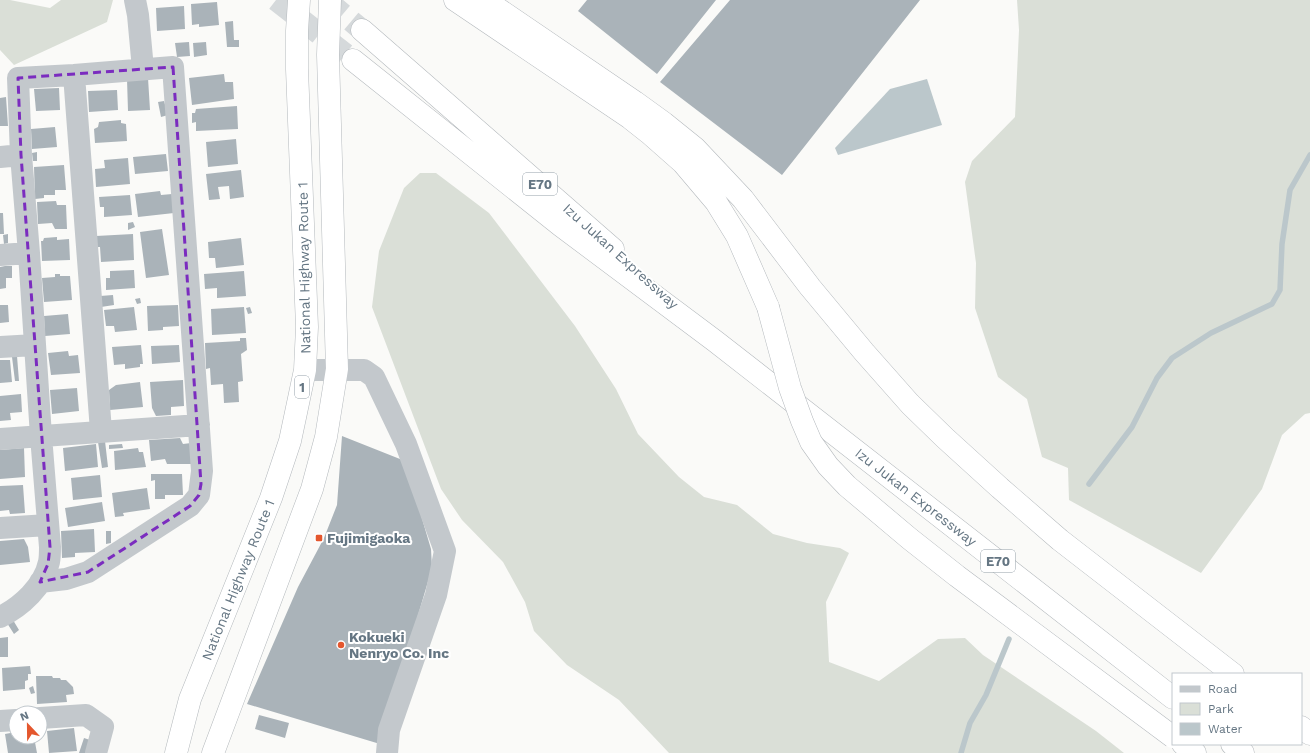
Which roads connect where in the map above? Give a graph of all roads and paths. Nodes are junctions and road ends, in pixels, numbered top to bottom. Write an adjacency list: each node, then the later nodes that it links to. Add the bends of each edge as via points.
1 (135, 0): 8 (street)
2 (299, 0): 17 (highway, National Highway Route 1 / 1, via 297,69 307,328)
3 (330, 0): 16 (highway, National Highway Route 1, via 328,55)
4 (455, 0): 31 (highway, bridge, via 630,118 683,163 716,202 737,236 768,307 790,388 811,442 847,486 957,576)
5 (485, 0): 26 (highway, via 636,102 701,154 743,199 810,287 910,404 1060,540)
6 (362, 30): 13 (highway, Izu Jukan Expressway / E70, via 572,212)
7 (353, 60): 13 (highway, Izu Jukan Expressway / E70, via 560,225)
8 (143, 69): 9 (street); 18 (street, via 173,67)
9 (74, 75): 10 (street, via 18,78); 19 (street)
10 (10, 156): 11 (street)
11 (29, 253): 12 (street); 14 (street)
12 (0, 255)
13 (715, 341): 27 (highway, Izu Jukan Expressway / E70)
14 (34, 345): 15 (street); 20 (street)
15 (0, 347)
16 (336, 369): 17 (street); 36 (highway, National Highway Route 1, via 326,436 312,489); 37 (street, via 364,370 374,377 406,444 445,550 436,595 389,730)
17 (305, 370): 35 (highway, National Highway Route 1 / 1, via 290,441 271,498 190,698)
18 (199, 425): 19 (street); 24 (street, via 201,484 199,495 190,506 88,572 66,579)
19 (101, 431): 20 (street)
20 (41, 436): 21 (street); 22 (street)
21 (0, 439)
22 (48, 525): 23 (street); 24 (street, via 48,564)
23 (0, 528)
24 (40, 582): 25 (street, via 13,611)
25 (0, 617)
26 (1232, 673)
27 (1172, 697)
28 (48, 717): 34 (street, via 86,715 103,727)
29 (1302, 728): 30 (highway)
30 (1310, 734)
31 (1172, 736)
32 (1183, 745): 38 (highway)
33 (1233, 745): 39 (highway)
34 (96, 753)
35 (176, 753)
36 (213, 753)
37 (387, 753)
38 (1195, 753)
39 (1243, 753)

